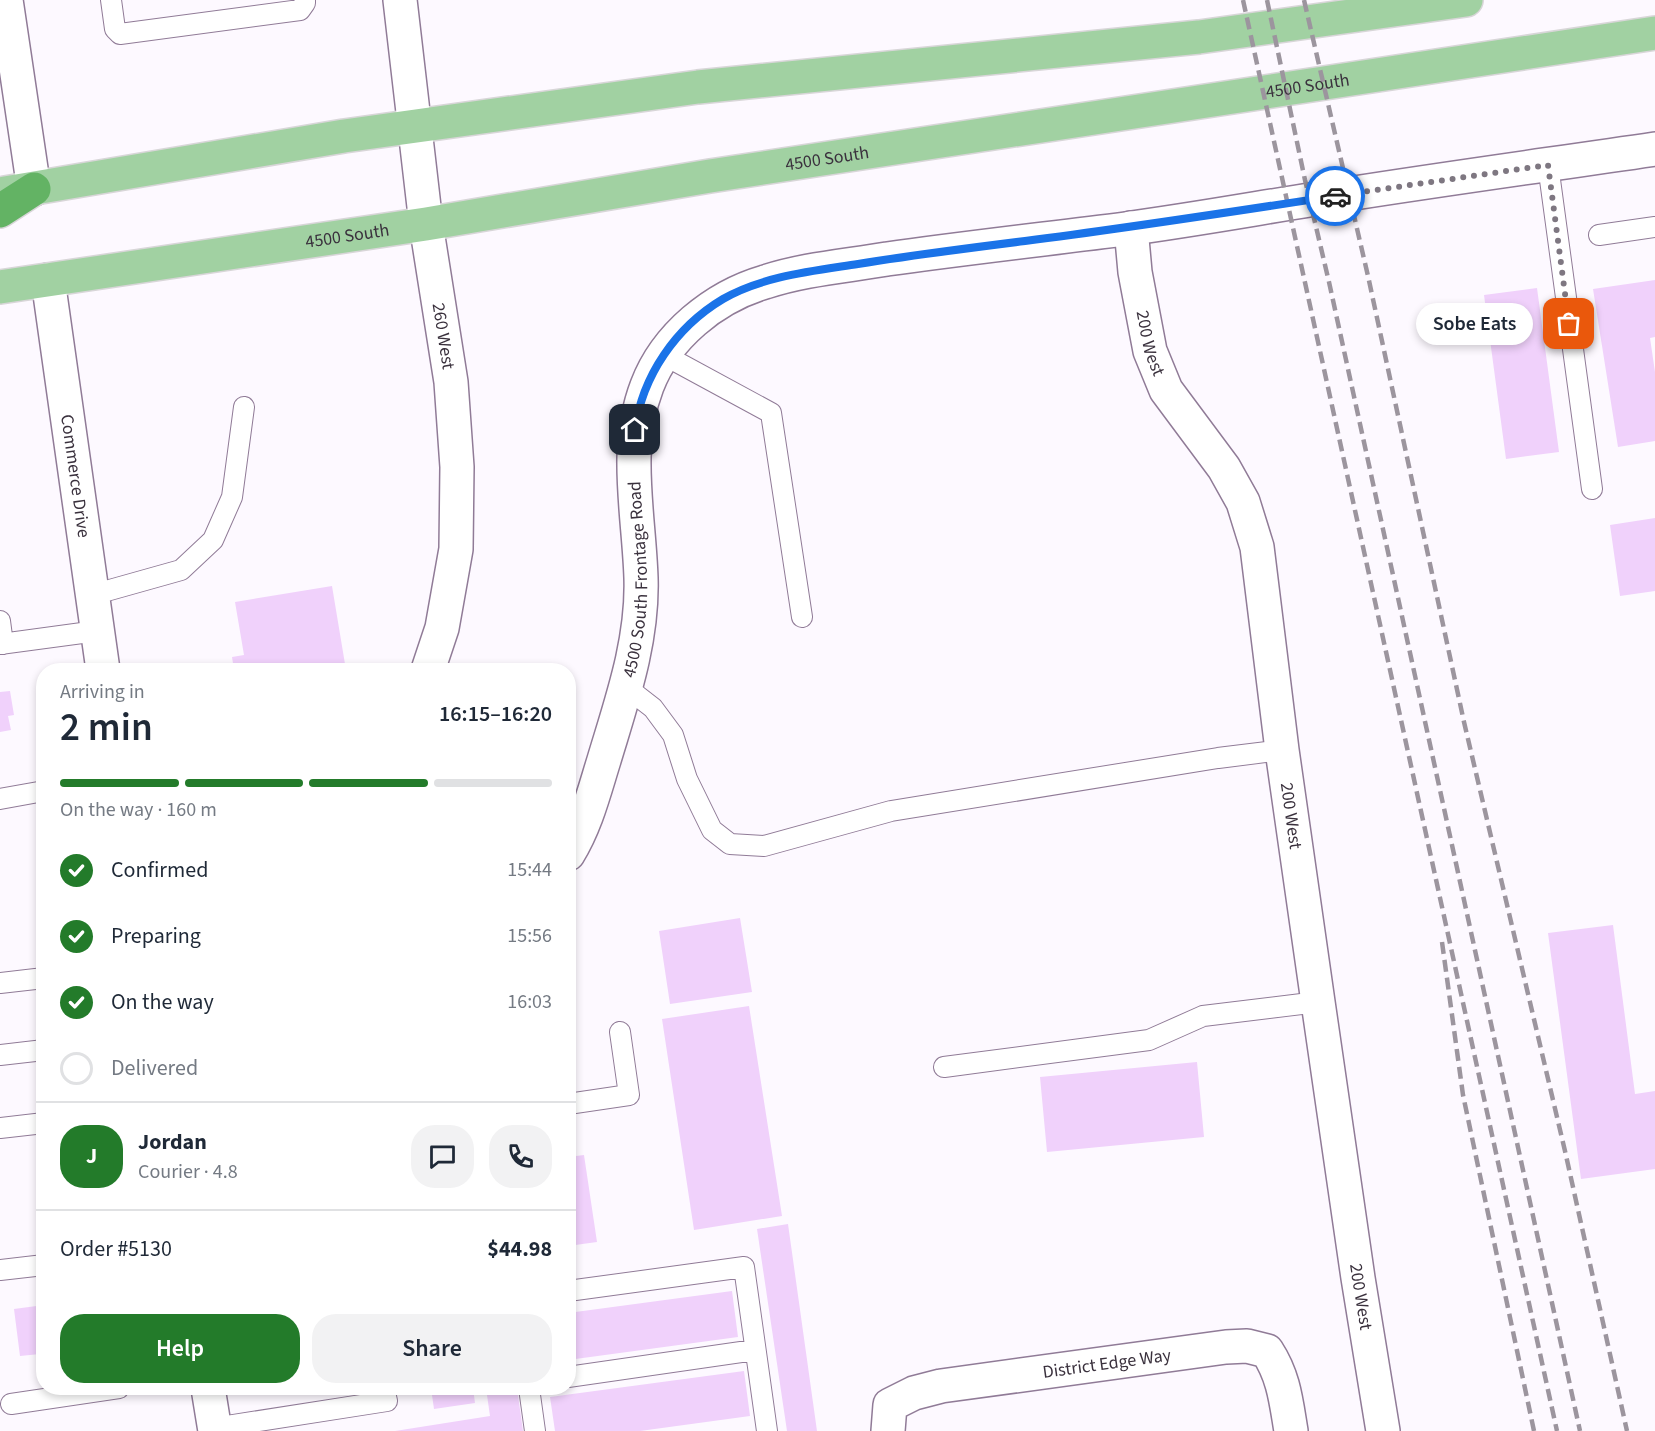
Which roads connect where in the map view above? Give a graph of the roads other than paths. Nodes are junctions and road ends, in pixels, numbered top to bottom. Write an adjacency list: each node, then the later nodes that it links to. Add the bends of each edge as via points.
1 (6, 0): 10 (street)
2 (111, 0): 5 (lane, via 115,28 120,34)
3 (400, 0): 7 (street, 260 West)
4 (1466, 0): 7 (main road, via 1199,37 710,85)
5 (302, 5)
6 (1655, 33): 13 (main road, 4500 South, via 710,176)
7 (415, 126): 10 (main road); 13 (street, 260 West)
8 (1655, 149): 9 (street, 4500 South Frontage Road)
9 (1548, 165): 15 (street, 4500 South Frontage Road); 21 (lane)
10 (34, 189): 11 (main road); 12 (highway)
11 (0, 194)
12 (0, 211)
13 (426, 224): 17 (main road, 4500 South); 28 (street, 260 West, via 451,382 457,467 456,549 442,628)
14 (1655, 227): 16 (lane)
15 (1131, 228): 19 (street, 4500 South Frontage Road, via 928,253 763,282 725,298 698,316); 30 (street, 200 West, via 1150,351 1166,390 1224,468 1243,502 1257,547)
16 (1599, 235)
17 (48, 280): 18 (main road, 4500 South); 22 (street, Commerce Drive)
18 (0, 287)
19 (664, 355): 23 (lane, via 771,413); 29 (street, 4500 South Frontage Road, via 648,382 633,445 641,581 639,632)
20 (243, 407): 22 (lane, via 232,497 213,540 181,570)
21 (1592, 489)
22 (92, 595): 25 (street, Commerce Drive)
23 (802, 617)
24 (0, 621): 26 (lane)
25 (97, 631): 26 (lane); 27 (street, Commerce Drive)
26 (2, 644)
27 (102, 663)
28 (430, 663)
29 (627, 687): 30 (lane, via 653,708 673,735 687,779 712,830 730,844 764,846 891,811); 33 (street, 4500 South Frontage Road, via 588,811)
30 (1282, 750): 36 (street, 200 West)
31 (36, 792): 32 (lane)
32 (0, 799)
33 (576, 837)
34 (36, 979): 35 (lane)
35 (0, 983)
36 (1318, 1002): 40 (lane, via 1203,1016 1149,1040); 59 (street, 200 West)
37 (620, 1032): 41 (lane, via 629,1095)
38 (36, 1051): 39 (lane)
39 (0, 1055)
40 (944, 1067)
41 (576, 1103)
42 (36, 1123): 43 (lane)
43 (0, 1128)
44 (36, 1266): 45 (lane)
45 (0, 1270)
46 (576, 1290): 47 (lane, via 744,1267)
47 (755, 1350): 48 (lane); 56 (lane)
48 (576, 1376)
49 (72, 1395): 53 (lane)
50 (209, 1395): 54 (street)
51 (386, 1395): 54 (lane, via 387,1401)
52 (530, 1395): 55 (lane)
53 (11, 1404)
54 (215, 1429)
55 (535, 1431)
56 (767, 1431)
57 (888, 1431): 58 (street, District Edge Way, via 890,1405 941,1386 1247,1346 1267,1351 1277,1367)
58 (1291, 1431)
59 (1383, 1431)

